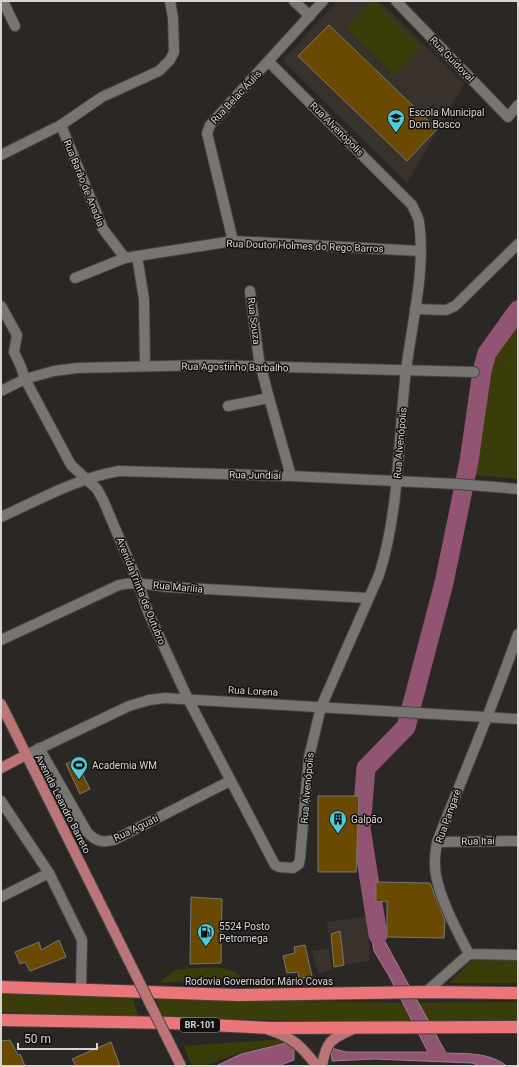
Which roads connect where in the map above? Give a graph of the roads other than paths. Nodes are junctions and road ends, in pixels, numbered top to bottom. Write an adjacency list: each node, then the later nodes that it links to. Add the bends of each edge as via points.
1 (2, 1): 7 (street)
2 (170, 1): 10 (street, via 174,40 174,52 170,60 159,70 102,97)
3 (294, 1): 6 (street)
4 (323, 1): 6 (street)
5 (396, 1): 9 (street, Rua Guidoval, via 508,117)
6 (310, 16): 8 (street, Rua Belac Áulis)
7 (15, 26)
8 (269, 62): 12 (street, Rua Belac Áulis, via 210,125 207,133); 14 (street, Rua Alvenópolis, via 412,205 419,220)
9 (518, 106)
10 (61, 125): 11 (street); 16 (street, Rua Barão de Anadia, via 103,229)
11 (1, 154)
12 (233, 241): 14 (street, Rua Doutor Holmes do Rego Barros); 15 (street, Rua Doutor Holmes do Rego Barros)
13 (518, 244): 20 (street, via 455,306 446,310)
14 (420, 251): 20 (street, Rua Alvenópolis)
15 (137, 256): 16 (street, Rua Doutor Holmes do Rego Barros); 21 (street, via 144,299)
16 (125, 258): 17 (street, Rua Doutor Holmes do Rego Barros)
17 (74, 278)
18 (250, 291): 22 (street, Rua Souza)
19 (1, 306): 25 (street, Avenida Trinta de Outubro, via 17,335 14,352)
20 (415, 309): 23 (street, Rua Alvenópolis)
21 (145, 366): 22 (street, Rua Agostinho Barbalho); 25 (street, Rua Agostinho Barbalho, via 77,368)
22 (261, 367): 23 (street, Rua Agostinho Barbalho); 27 (street, Rua Souza)
23 (406, 370): 24 (street, Rua Agostinho Barbalho); 31 (street, Rua Alvenópolis)
24 (474, 372)
25 (25, 379): 26 (street, Rua Agostinho Barbalho); 30 (street, Avenida Trinta de Outubro, via 71,465)
26 (1, 391)
27 (270, 398): 28 (street); 29 (street, Rua Souza)
28 (228, 406)
29 (291, 476): 30 (street, Rua Jundiaí, via 119,471); 31 (street, Rua Jundiaí)
30 (84, 480): 33 (street, Rua Jundiaí); 34 (street, Avenida Trinta de Outubro, via 96,489 103,500)
31 (396, 482): 32 (street, Rua Jundiaí); 35 (street, Rua Alvenópolis, via 385,555)
32 (518, 489)
33 (1, 517)
34 (138, 582): 35 (street, Rua Marília, via 168,587); 37 (street, Rua Marília, via 119,585); 38 (street, Avenida Trinta de Outubro, via 148,612)
35 (368, 598): 40 (street, Rua Alvenópolis)
36 (518, 634): 41 (street, Rua Pangaré, via 500,686)
37 (1, 640)
38 (188, 699): 40 (street, Rua Lorena); 43 (street, Rua Lorena, via 149,700 129,706); 46 (street, Avenida Trinta de Outubro)
39 (1, 704): 44 (main road, Avenida Leandro Barreto)
40 (321, 706): 41 (street, Rua Lorena); 50 (street, Rua Alvenópolis, via 309,757 299,864)
41 (485, 719): 42 (street, Rua Lorena); 49 (street, Rua Pangaré)
42 (518, 720)
43 (40, 748): 44 (street, Rua Lorena); 46 (street, Rua Aguati, via 87,832 99,842 114,840)
44 (26, 755): 45 (main road, Rua Lorena); 64 (main road, Avenida Leandro Barreto, bridge)
45 (1, 768)
46 (230, 781): 50 (street, Avenida Trinta de Outubro, via 275,865)
47 (1, 801): 51 (street)
48 (518, 841): 49 (street, Rua Itaí)
49 (437, 842): 53 (street, Rua Pangaré, via 434,862 440,886 452,923)
50 (294, 868)
51 (49, 873): 52 (street); 56 (street, via 82,940)
52 (1, 897)
53 (469, 954): 54 (street); 57 (street)
54 (518, 955)
55 (1, 987): 56 (highway, Rodovia Governador Mário Covas)
56 (80, 989): 57 (highway, Rodovia Governador Mário Covas, via 238,995)
57 (426, 992): 58 (highway, Rodovia Governador Mário Covas)
58 (518, 993)
59 (1, 1020): 61 (highway, BR-101)
60 (359, 1026): 61 (highway, BR-101); 62 (highway, BR-101); 63 (main road, via 332,1038)
61 (260, 1027): 63 (main road, via 286,1035)
62 (518, 1027)
63 (320, 1062)
64 (181, 1066)

